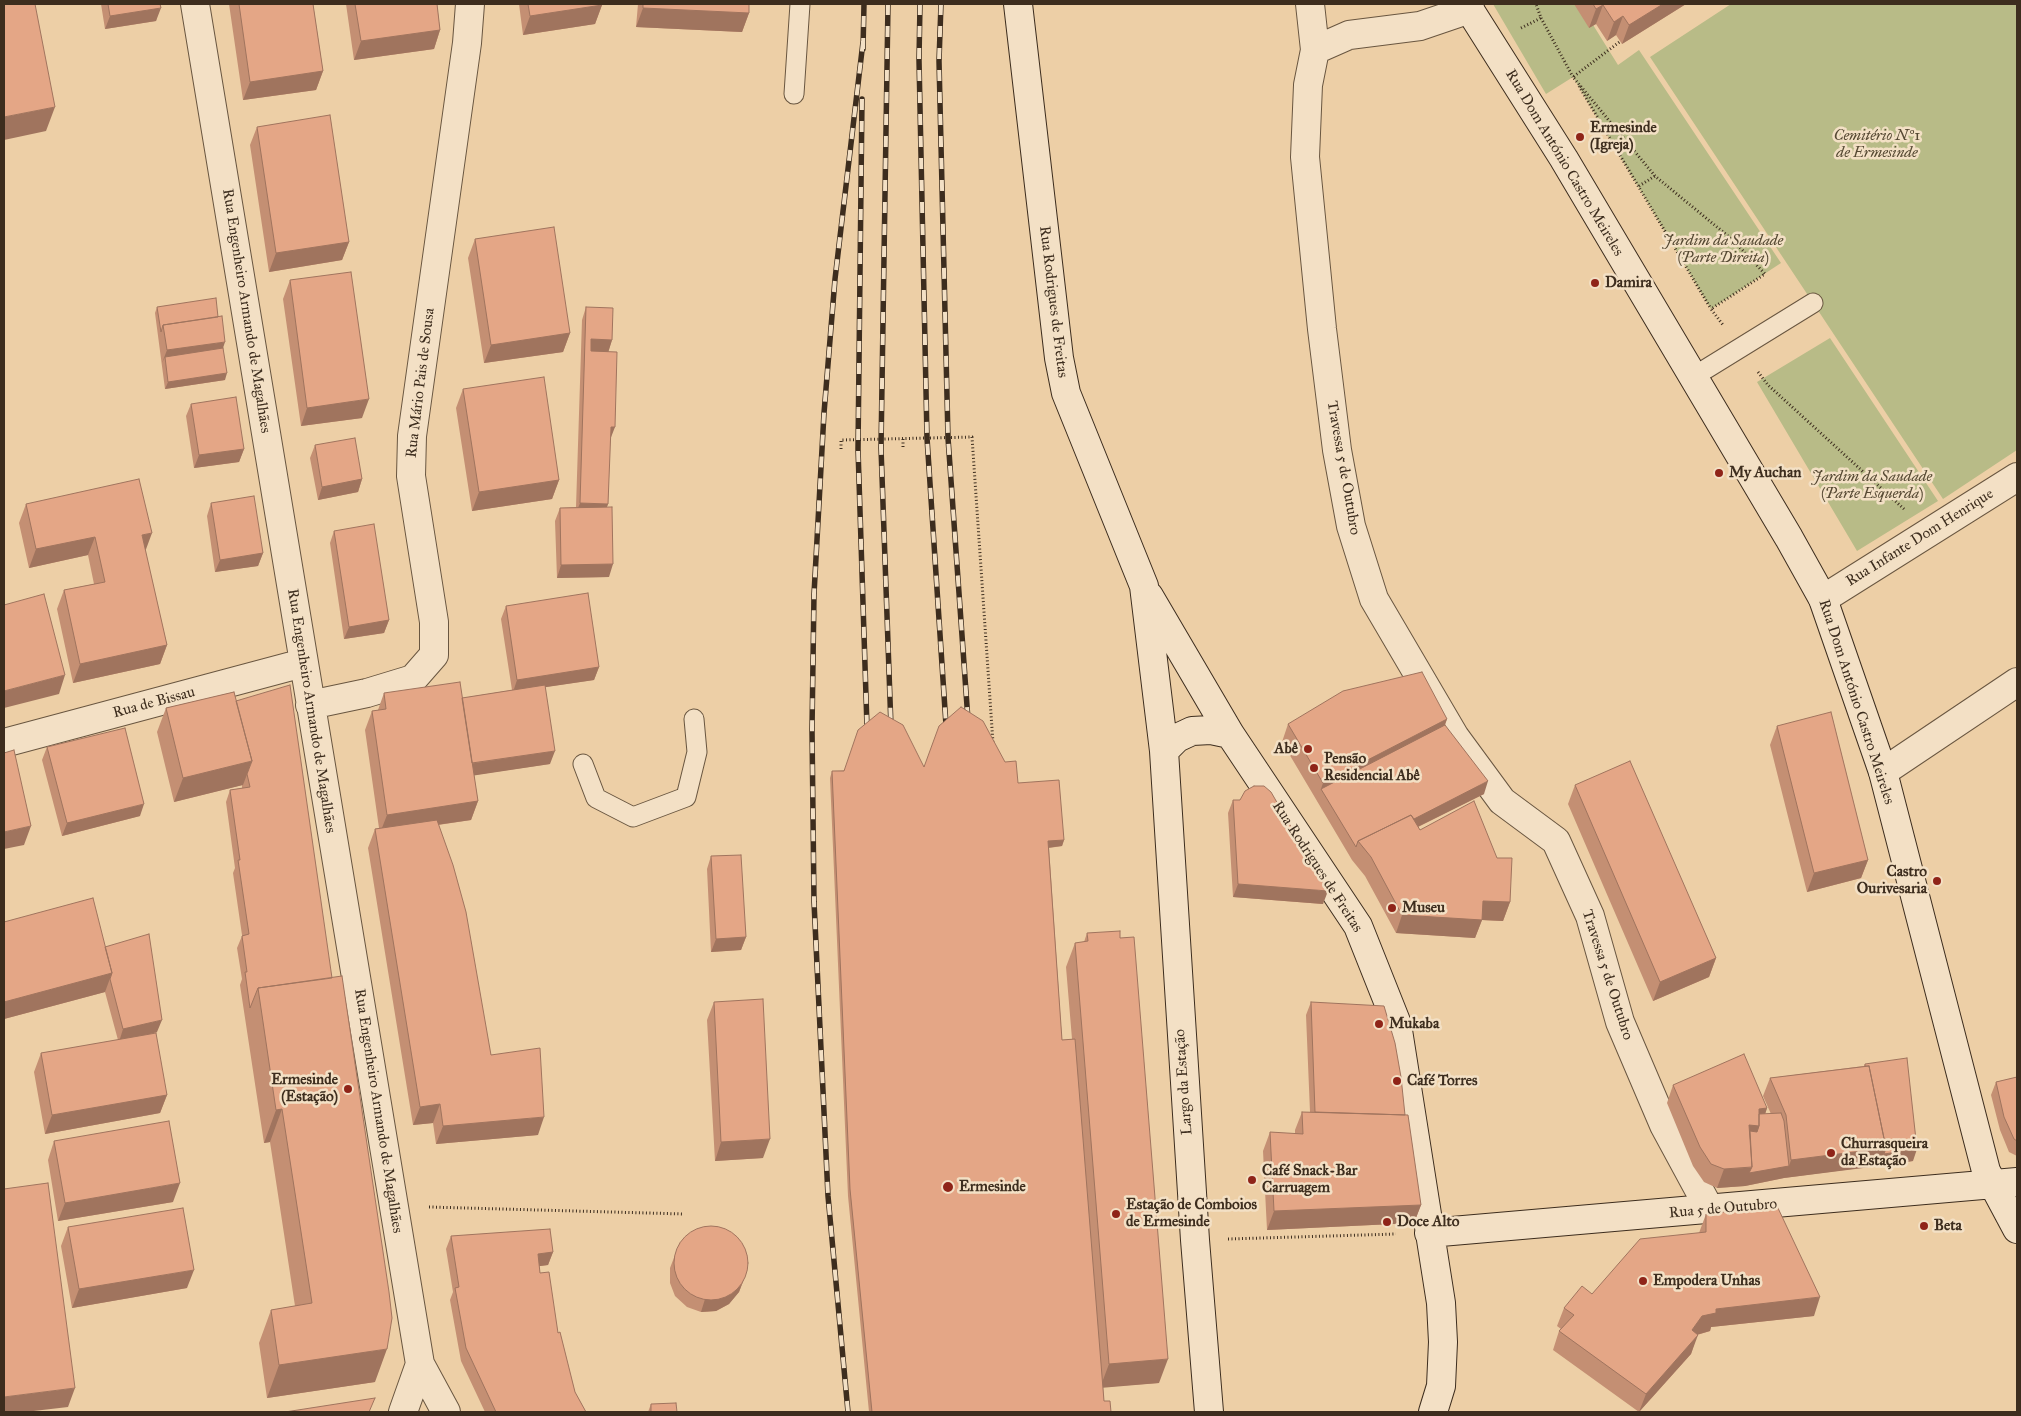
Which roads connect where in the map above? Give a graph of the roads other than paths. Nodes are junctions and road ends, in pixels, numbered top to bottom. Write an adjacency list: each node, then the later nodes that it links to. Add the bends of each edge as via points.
1 (195, 4): 14 (street, Rua Engenheiro Armando de Magalhães)
2 (470, 4): 16 (street, Rua Mário Pais de Sousa, via 412,436 411,476 434,622 434,655 413,679)
3 (800, 4): 8 (lane)
4 (1018, 4): 12 (street, Rua Rodrigues de Freitas, via 1059,358 1066,393)
5 (1310, 4): 7 (street, Travessa 5 de Outubro)
6 (1468, 7): 7 (street, via 1420,26 1349,35); 10 (street, Rua Dom António Castro Meireles, via 1564,159)
7 (1315, 50): 24 (street, Travessa 5 de Outubro, via 1308,85 1305,157 1322,328 1337,450 1351,526 1374,599 1455,737 1496,793 1556,841 1590,916 1620,1022 1664,1125)
8 (794, 94)
9 (1813, 303): 10 (lane)
10 (1693, 377): 13 (street, Rua Dom António Castro Meireles)
11 (2017, 477): 13 (street, Rua Infante Dom Henrique)
12 (1144, 586): 18 (street, Rua Rodrigues de Freitas); 20 (street, Rua Rodrigues de Freitas)
13 (1823, 599): 22 (street, Rua Dom António Castro Meireles)
14 (303, 663): 16 (street, Rua Engenheiro Armando de Magalhães); 19 (street, Rua de Bissau)
15 (2017, 682): 22 (street)
16 (310, 705): 27 (street, Rua Engenheiro Armando de Magalhães)
17 (694, 719): 21 (lane, via 696,752 686,797 633,817 596,798)
18 (1230, 734): 20 (street, via 1192,731 1176,738); 26 (street, Rua Rodrigues de Freitas, via 1358,926 1398,1024)
19 (4, 743)
20 (1164, 751): 30 (street, Largo da Estação)
21 (584, 764)
22 (1883, 772): 23 (street, Rua Dom António Castro Meireles, via 1986,1172)
23 (2004, 1184): 24 (street, Rua 5 de Outubro); 25 (street, Rua Dom António Castro Meireles)
24 (1710, 1210): 26 (street, Rua 5 de Outubro)
25 (2017, 1229)
26 (1429, 1233): 31 (street, Rua Rodrigues de Freitas, via 1441,1303 1443,1342 1441,1386)
27 (420, 1364): 28 (street); 29 (street, Rua Engenheiro Armando de Magalhães)
28 (403, 1412)
29 (446, 1412)
30 (1209, 1412)
31 (1433, 1412)

